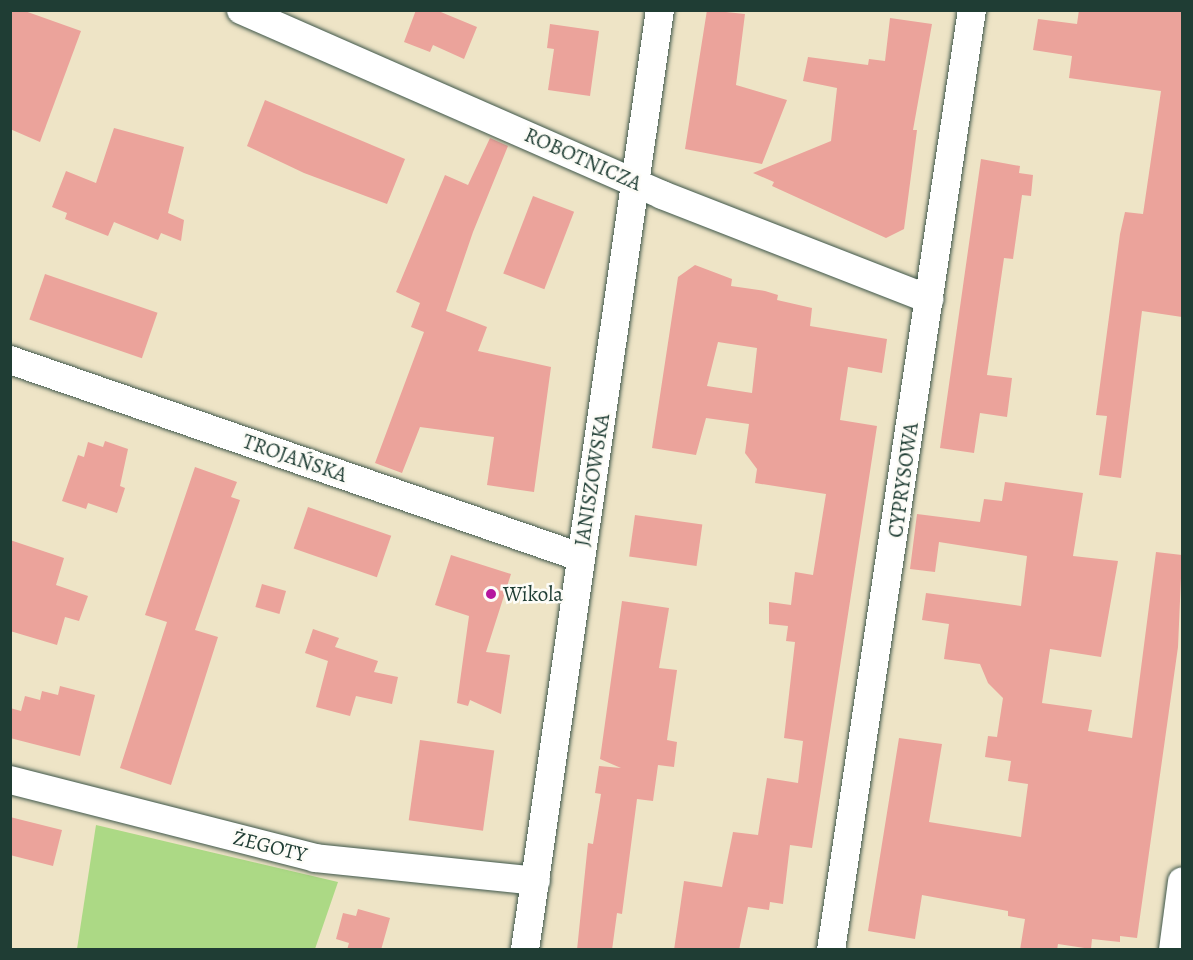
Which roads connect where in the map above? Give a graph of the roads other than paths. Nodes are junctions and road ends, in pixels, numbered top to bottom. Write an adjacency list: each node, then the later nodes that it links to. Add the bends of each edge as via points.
1 (241, 10): 4 (street, ROBOTNICZA)
2 (660, 10): 4 (street, JANISZOWSKA)
3 (972, 10): 5 (street, CYPRYSOWA)
4 (635, 182): 5 (street, ROBOTNICZA); 7 (street, JANISZOWSKA)
5 (929, 299): 12 (street, CYPRYSOWA)
6 (10, 360): 7 (street, TROJAŃSKA)
7 (580, 557): 9 (street, JANISZOWSKA)
8 (10, 780): 9 (street, ŻEGOTY, via 315,858)
9 (536, 881): 11 (street, JANISZOWSKA)
10 (1182, 882): 13 (street)
11 (525, 950)
12 (831, 950)
13 (1173, 950)

